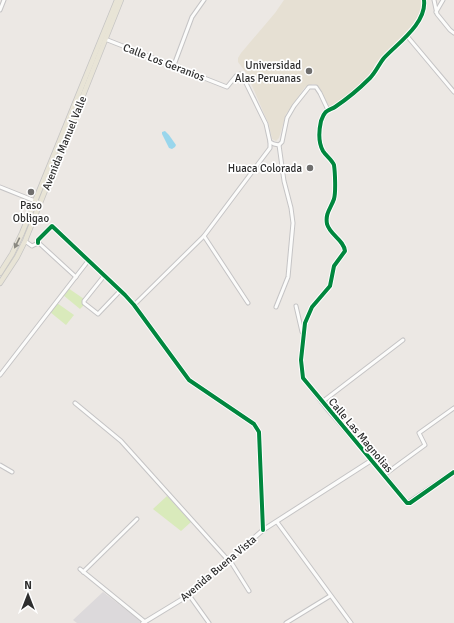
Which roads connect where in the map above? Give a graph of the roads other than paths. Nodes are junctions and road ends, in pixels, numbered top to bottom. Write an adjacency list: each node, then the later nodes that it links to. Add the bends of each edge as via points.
1 (4, 0): 8 (street)
2 (117, 0): 12 (main road, Avenida Manuel Valle)
3 (122, 0): 12 (main road, Avenida Manuel Valle)
4 (204, 0): 13 (street, via 192,17)
5 (424, 0): 11 (street, via 422,15)
6 (434, 0): 9 (street)
7 (443, 0): 9 (street)
8 (0, 10)
9 (436, 12): 10 (street)
10 (454, 33)
11 (407, 36): 14 (street); 15 (street, via 379,64 372,76)
12 (104, 39): 13 (street, Calle Los Geranios); 19 (main road, Avenida Manuel Valle)
13 (174, 66): 16 (street, Calle Los Geranios, via 227,87 236,76 244,76 266,124)
14 (454, 92)
15 (328, 110): 17 (street, via 316,87 309,87 287,118 282,142); 33 (street, via 321,119 320,142 334,164 335,194 326,218 328,226 344,244 345,251 334,266 330,286 312,307)
16 (270, 142): 17 (street); 20 (street, via 270,148)
17 (279, 145): 32 (street, via 293,223 288,277)
18 (0, 187): 19 (street)
19 (38, 202): 21 (main road, Avenida Manuel Valle); 24 (main road, Avenida Manuel Valle, one-way to 24)
20 (204, 236): 29 (street); 30 (street)
21 (25, 241): 22 (street, via 32,246); 27 (main road, Avenida Manuel Valle)
22 (38, 243): 23 (street, via 52,226); 26 (street)
23 (88, 261): 25 (street); 26 (street)
24 (0, 273)
25 (104, 276): 28 (street); 28 (street, via 84,303 98,314)
26 (76, 277): 35 (street)
27 (0, 284)
28 (120, 291): 30 (street)
29 (248, 304)
30 (134, 305): 46 (street, via 189,380 254,424 259,432)
31 (296, 306): 33 (street)
32 (276, 307)
33 (302, 338): 36 (street, Calle Las Magnolias, via 303,378)
34 (403, 340): 36 (street)
35 (0, 375)
36 (322, 402): 39 (street, Calle Las Magnolias)
37 (75, 403): 47 (street, via 121,441)
38 (454, 408): 43 (street, via 419,433 425,445)
39 (372, 460): 43 (street, Calle Las Magnolias); 45 (street, Avenida Buena Vista)
40 (0, 466): 41 (street)
41 (12, 472)
42 (454, 472): 43 (street, Calle Las Magnolias, via 410,503 407,503)
43 (384, 474)
44 (137, 519): 49 (street)
45 (277, 522): 46 (street, Avenida Buena Vista); 52 (street)
46 (263, 530): 47 (street, Avenida Buena Vista)
47 (228, 560): 50 (street); 51 (street, Avenida Buena Vista)
48 (80, 569): 49 (street)
49 (84, 572): 53 (street)
50 (249, 592)
51 (189, 595): 53 (street, Avenida Buena Vista); 54 (street)
52 (330, 596): 55 (street); 56 (street)
53 (144, 622)
54 (209, 623)
55 (286, 623)
56 (351, 623)

